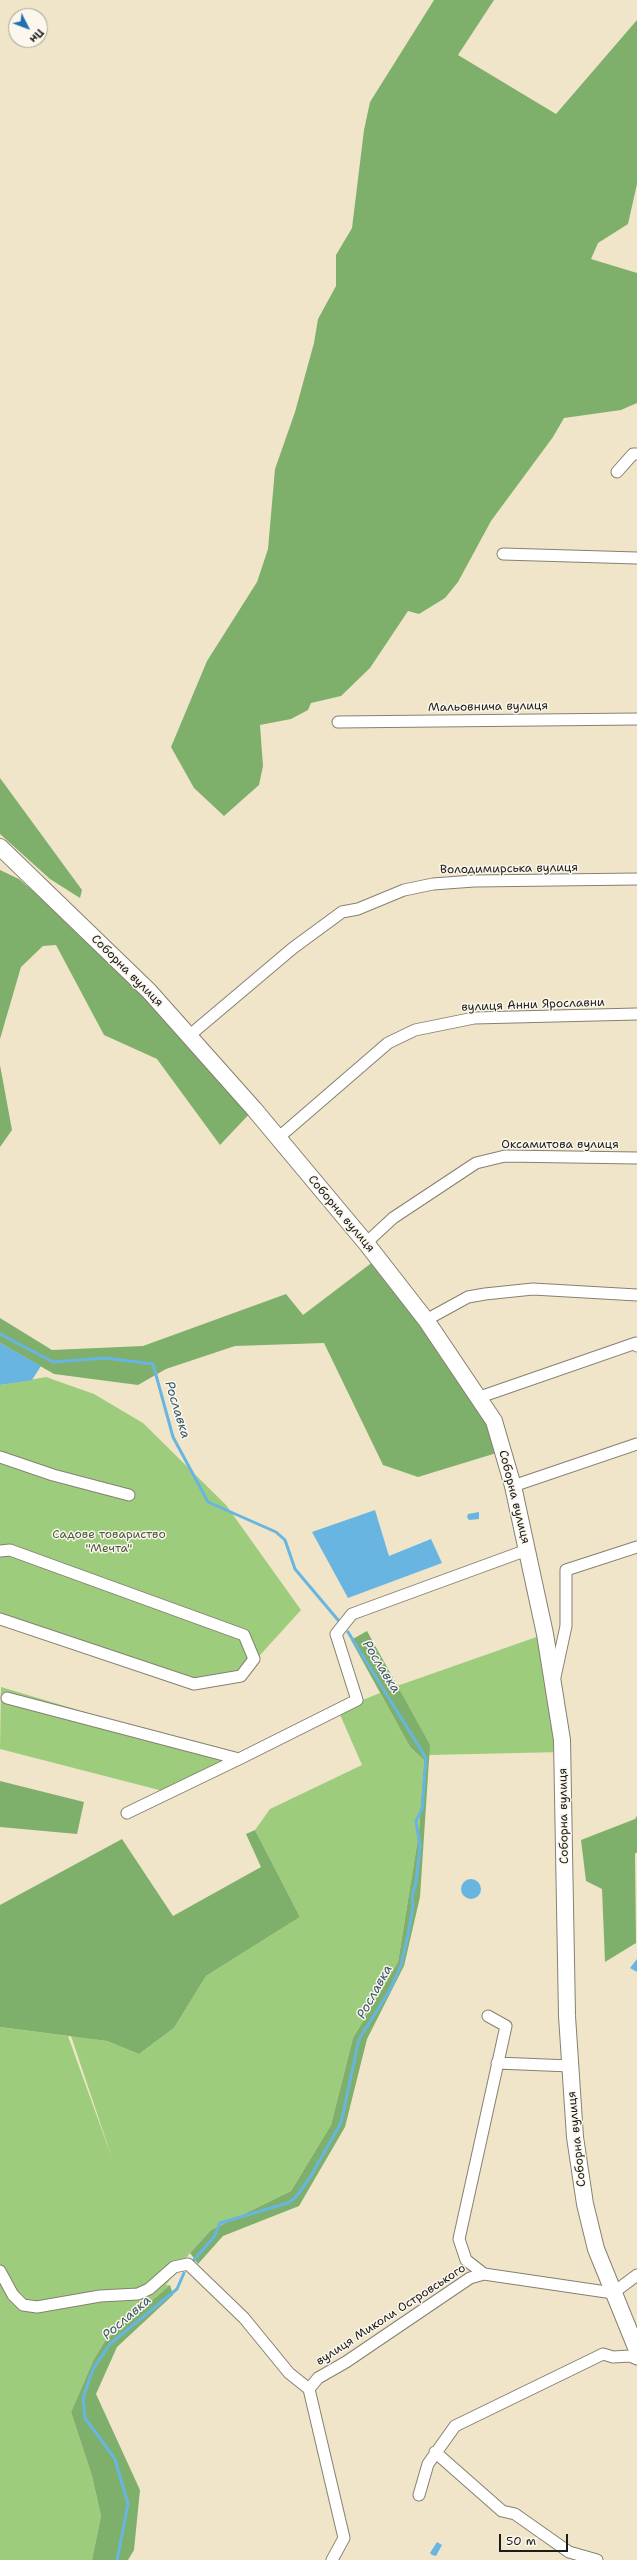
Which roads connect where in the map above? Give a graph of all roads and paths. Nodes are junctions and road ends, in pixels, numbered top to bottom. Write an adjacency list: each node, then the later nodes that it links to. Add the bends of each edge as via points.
1 (637, 454): 2 (street, via 634,454)
2 (617, 472)
3 (503, 554): 4 (street)
4 (637, 558)
5 (637, 719): 6 (street, Мальовнича вулиця)
6 (338, 722)
7 (0, 847): 9 (street, Соборна вулиця)
8 (0, 860): 9 (street)
9 (23, 868): 12 (street, Соборна вулиця, via 149,991)
10 (637, 879): 12 (street, Володимирська вулиця, via 474,881 433,884 404,890 358,909 342,912 293,948)
11 (637, 1014): 13 (street, вулиця Анни Ярославни, via 474,1018 415,1030 388,1043)
12 (190, 1035): 13 (street, Соборна вулиця)
13 (278, 1138): 15 (street, Соборна вулиця)
14 (637, 1158): 15 (street, Оксамитова вулиця, via 505,1156 476,1163 393,1218)
15 (366, 1243): 17 (street, Соборна вулиця)
16 (637, 1295): 17 (street, via 533,1289 485,1294 468,1297)
17 (426, 1320): 19 (street, Соборна вулиця)
18 (637, 1346): 19 (street, via 636,1343)
19 (480, 1397): 22 (street, Соборна вулиця, via 494,1421)
20 (637, 1444): 22 (street)
21 (0, 1457): 23 (street, via 53,1475)
22 (513, 1486): 25 (street, Соборна вулиця)
23 (129, 1494)
24 (637, 1547): 28 (street, via 566,1570 566,1626)
25 (527, 1550): 28 (street, Соборна вулиця); 30 (street, via 352,1614 336,1634 357,1700)
26 (0, 1551): 27 (street, via 10,1550 244,1634 254,1659 241,1676 194,1684)
27 (0, 1619)
28 (554, 1682): 34 (street, Соборна вулиця, via 562,1740)
29 (7, 1698): 30 (street)
30 (239, 1759): 31 (street)
31 (127, 1813)
32 (488, 2016): 33 (street, вулиця Миколи Островського, via 506,2026)
33 (497, 2063): 34 (street); 36 (street, вулиця Миколи Островського, via 459,2239 466,2260)
34 (570, 2066): 38 (street, Соборна вулиця, via 575,2138 585,2204 596,2249)
35 (0, 2271): 41 (street, via 13,2294 23,2305 37,2307 100,2296 138,2294 149,2290 174,2267 188,2264 244,2318 289,2373)
36 (484, 2274): 38 (street); 41 (street, вулиця Миколи Островського, via 470,2278 346,2362 318,2378)
37 (637, 2275): 38 (street)
38 (613, 2293): 39 (street, Соборна вулиця)
39 (637, 2350)
40 (637, 2359): 42 (street, via 603,2354 455,2426)
41 (309, 2389): 44 (street, via 344,2538)
42 (435, 2452): 43 (street, via 428,2464); 45 (street, via 502,2511 516,2514 569,2552)
43 (419, 2495)
44 (332, 2560)
45 (596, 2560)

